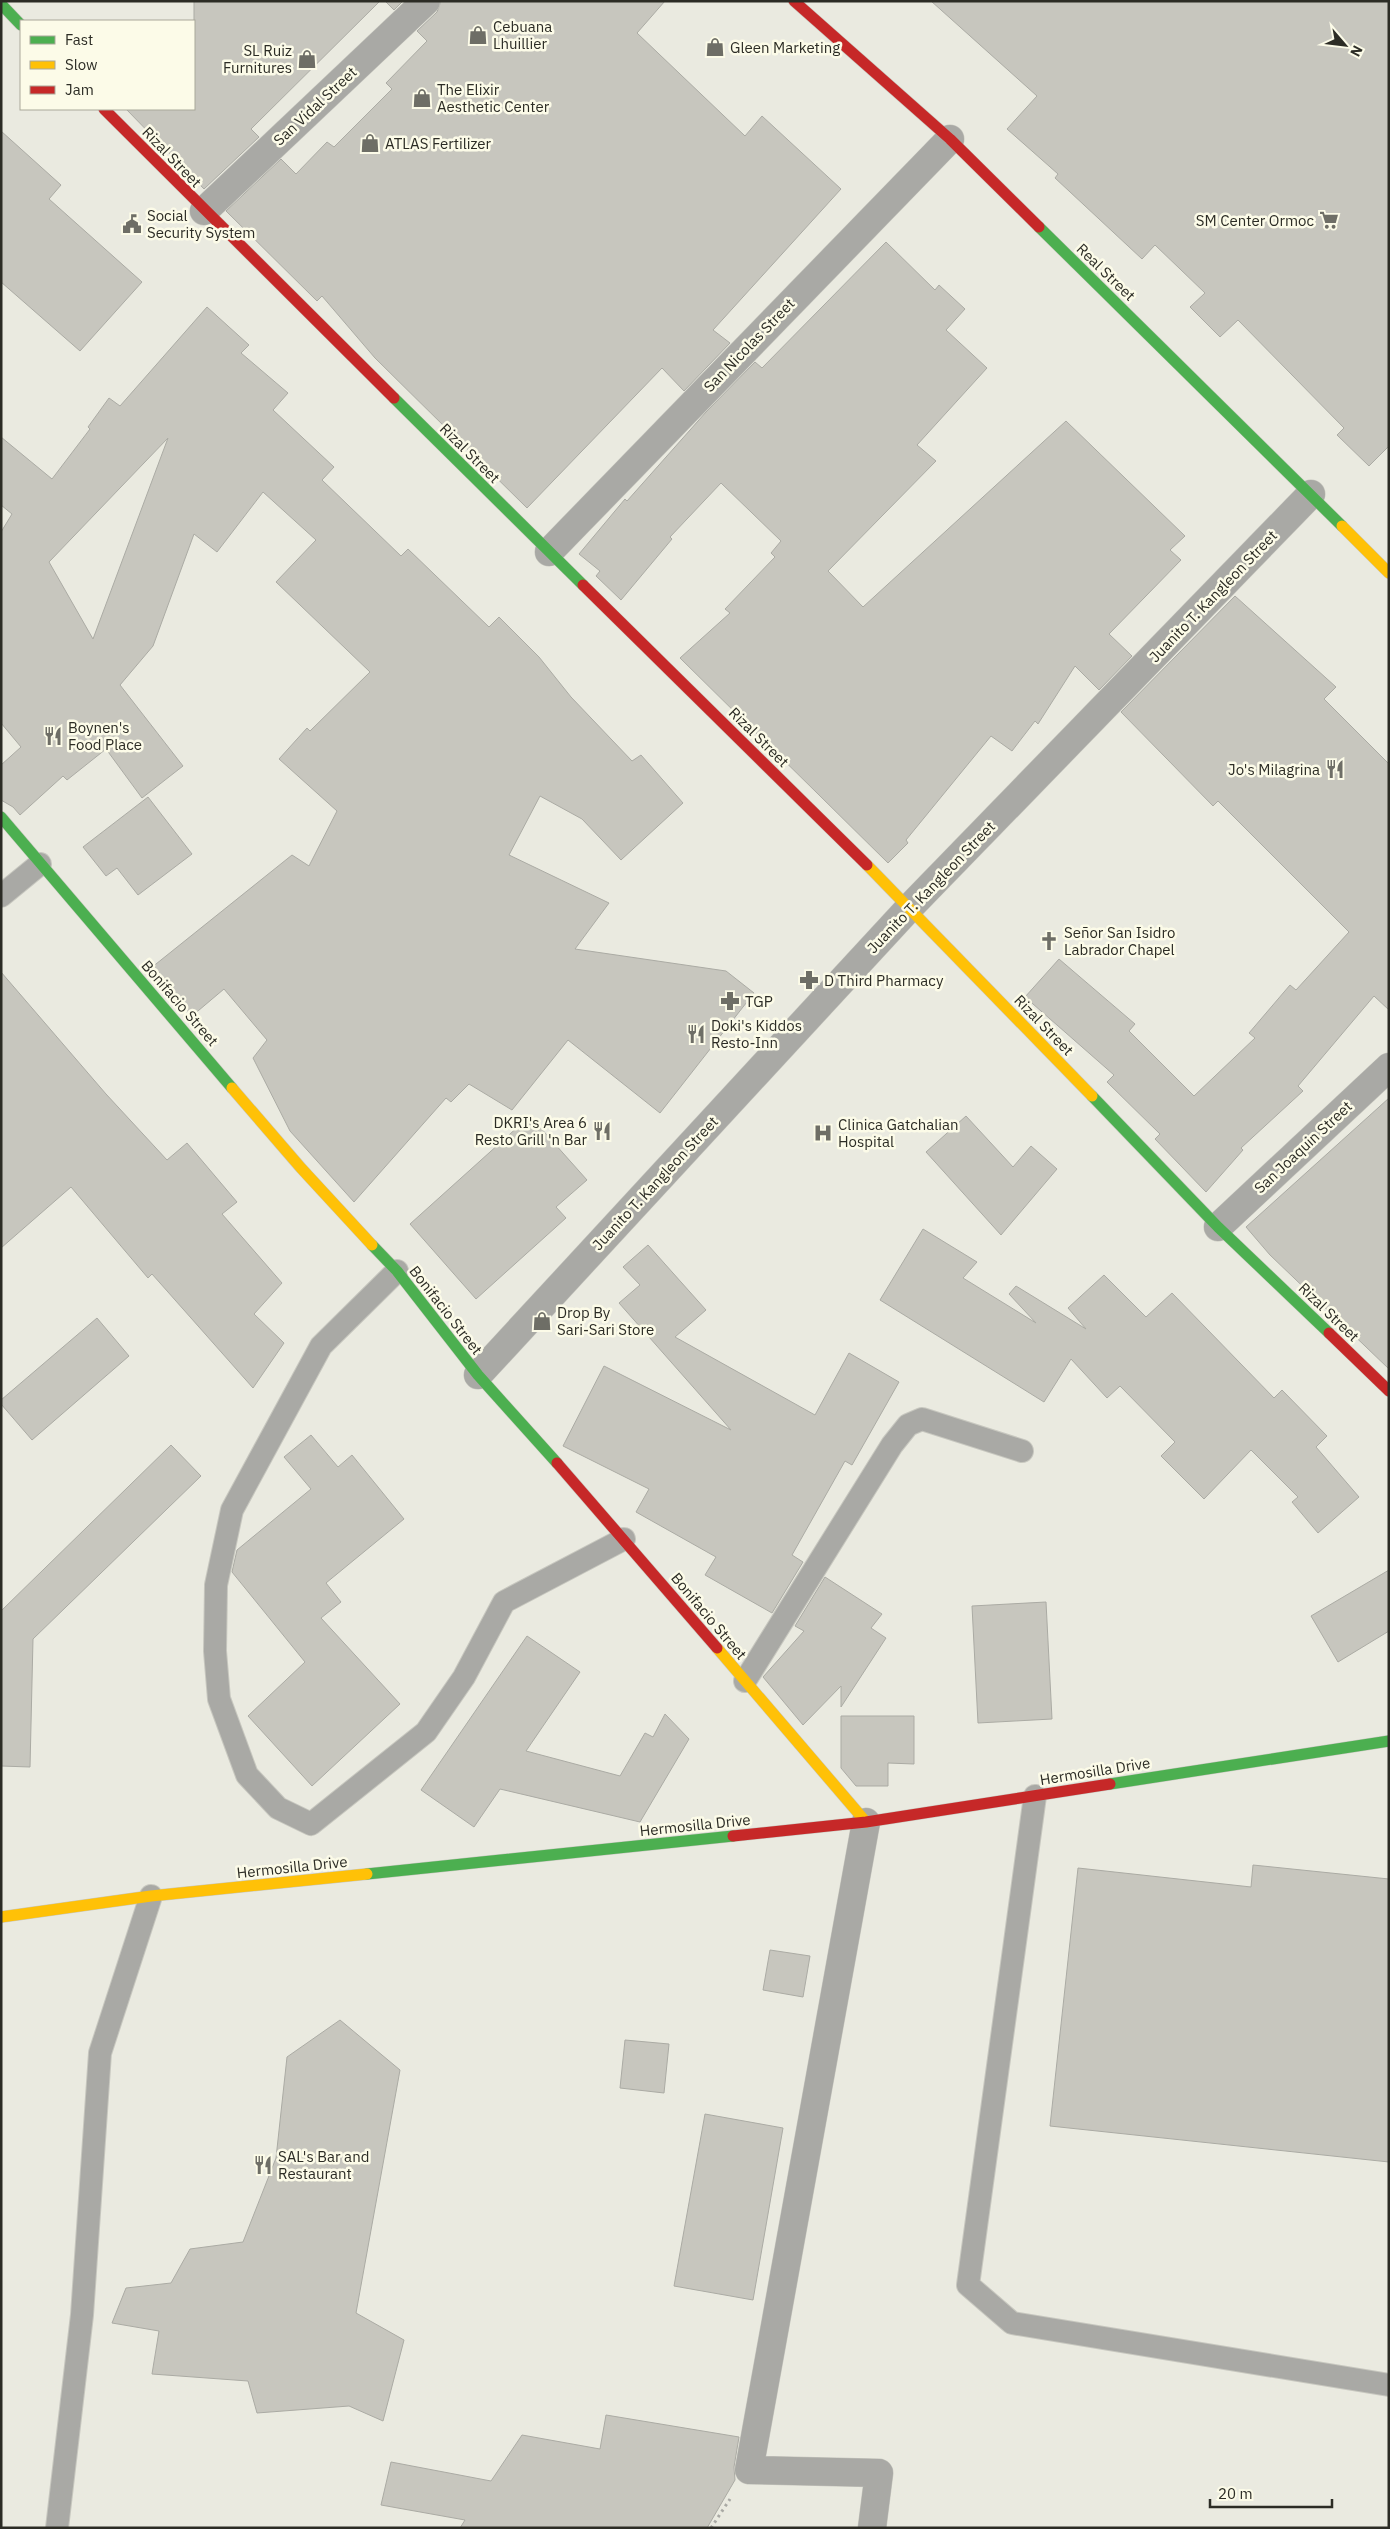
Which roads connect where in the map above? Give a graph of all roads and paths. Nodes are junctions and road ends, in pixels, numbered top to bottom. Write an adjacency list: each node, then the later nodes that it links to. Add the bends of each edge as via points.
1 (426, 1): 7 (street, San Vidal Street)
2 (794, 1): 6 (main road, Real Street)
3 (1, 4): 4 (main road)
4 (20, 24)
5 (105, 110): 7 (main road, Rizal Street)
6 (950, 139): 8 (main road, Real Street); 9 (street, San Nicolas Street)
7 (204, 211): 9 (main road, Rizal Street)
8 (1311, 494): 10 (main road, Real Street); 14 (street, Juanito T. Kangleon Street)
9 (549, 552): 14 (main road, Rizal Street)
10 (1389, 572)
11 (1, 817): 12 (main road, Bonifacio Street)
12 (40, 864): 13 (lane); 17 (main road, Bonifacio Street, via 301,1168)
13 (1, 896)
14 (910, 908): 16 (main road, Rizal Street); 18 (street, Juanito T. Kangleon Street)
15 (1389, 1067): 16 (street, San Joaquin Street)
16 (1218, 1227): 19 (main road, Rizal Street)
17 (397, 1271): 18 (main road, Bonifacio Street); 21 (lane, via 321,1346 232,1510 216,1585 215,1651 219,1699 247,1775 278,1808 311,1824 426,1732 464,1677 504,1602)
18 (478, 1375): 21 (main road, Bonifacio Street)
19 (1389, 1391)
20 (1022, 1451): 22 (lane, via 922,1419 908,1425)
21 (624, 1539): 22 (main road, Bonifacio Street)
22 (745, 1681): 25 (main road, Bonifacio Street)
23 (1389, 1741): 24 (main road, Hermosilla Drive)
24 (1035, 1796): 25 (main road, Hermosilla Drive); 28 (lane, via 968,2285 1012,2323)
25 (866, 1822): 26 (main road, Hermosilla Drive); 30 (street, via 749,2470 878,2473)
26 (151, 1896): 27 (main road, Hermosilla Drive); 29 (lane, via 100,2053 82,2315)
27 (1, 1917)
28 (1389, 2385)
29 (57, 2528)
30 (872, 2528)

